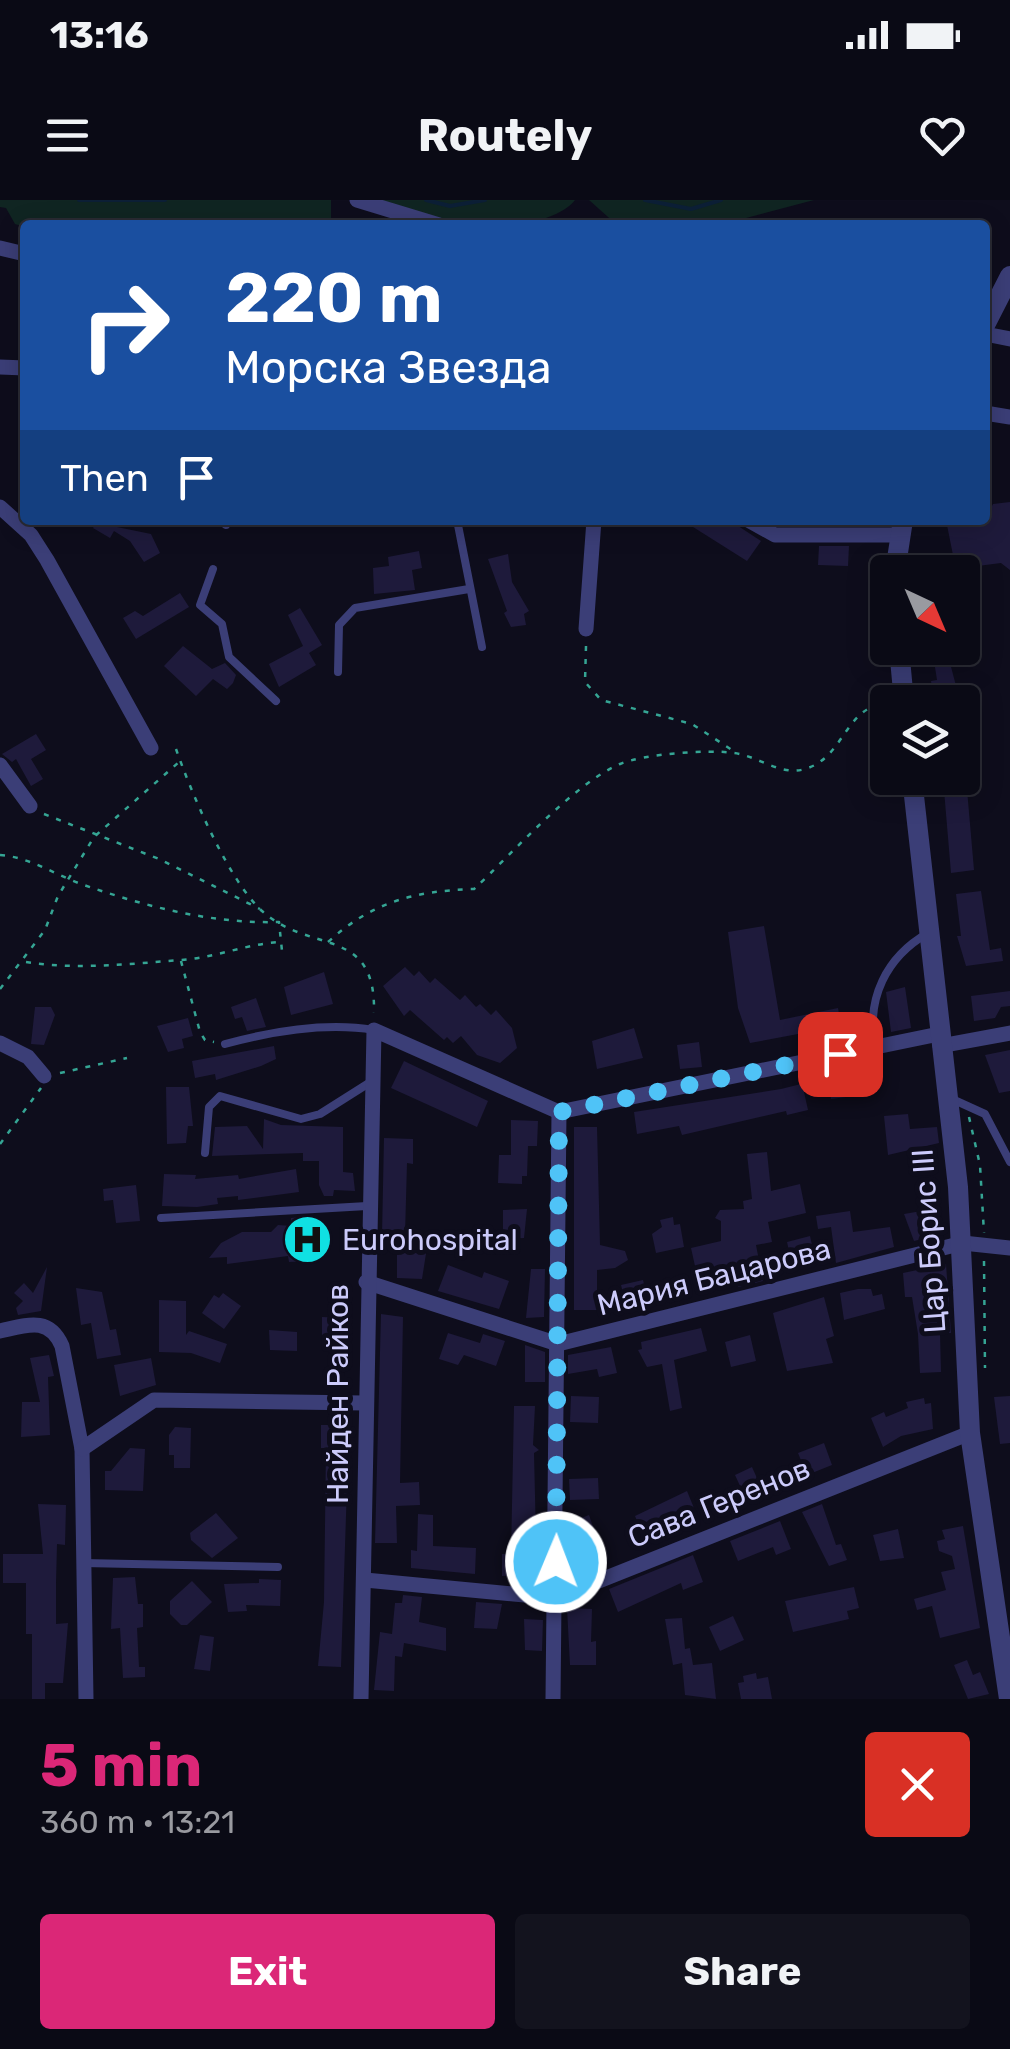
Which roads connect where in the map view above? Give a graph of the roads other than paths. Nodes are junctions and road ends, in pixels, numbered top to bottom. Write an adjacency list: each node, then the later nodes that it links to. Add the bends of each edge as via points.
1 (358, 200): 2 (street)
2 (424, 220)
3 (1010, 276): 4 (street)
4 (990, 314)
5 (1, 509): 17 (street, via 47,560)
6 (458, 525): 12 (lane)
7 (594, 525): 13 (street)
8 (758, 525): 9 (street, via 776,535)
9 (901, 528): 10 (street)
10 (897, 555)
11 (213, 568): 16 (lane, via 200,605 222,624 229,657)
12 (468, 589): 14 (lane); 15 (lane, via 355,608 339,625)
13 (586, 629)
14 (482, 647)
15 (338, 672)
16 (276, 701)
17 (151, 748)
18 (0, 765): 20 (street)
19 (914, 795): 21 (street, Цар Борис III)
20 (30, 806)
21 (928, 933): 24 (street, Цар Борис III); 27 (lane, via 898,956 874,997)
22 (374, 1030): 26 (lane, via 293,1030); 29 (street, Найден Райков); 31 (street)
23 (1010, 1033): 24 (street)
24 (940, 1040): 27 (street); 30 (street, Цар Борис III)
25 (0, 1043): 28 (street)
26 (225, 1044)
27 (876, 1046): 31 (street)
28 (44, 1076)
29 (370, 1083): 32 (lane, via 301,1119 220,1096 209,1107); 34 (street, Найден Райков)
30 (948, 1098): 33 (lane, via 986,1114); 36 (street, Цар Борис III)
31 (559, 1112): 40 (street)
32 (205, 1153)
33 (1010, 1162)
34 (367, 1206): 35 (lane); 38 (street, Найден Райков)
35 (160, 1218)
36 (963, 1243): 37 (street); 40 (street, Мария Бацарова); 42 (street, Цар Борис III)
37 (1010, 1248)
38 (366, 1282): 40 (street); 41 (street, Найден Райков)
39 (0, 1331): 43 (street, via 34,1324 56,1332)
40 (558, 1344): 48 (street)
41 (364, 1403): 43 (street, via 154,1400); 46 (street, Найден Райков)
42 (970, 1433): 47 (street, Цар Борис III); 48 (street, Сава Геренов)
43 (82, 1448): 44 (street)
44 (82, 1562): 45 (lane); 49 (street)
45 (278, 1567)
46 (364, 1580): 48 (street, Сава Геренов); 50 (street, Найден Райков)
47 (1000, 1587): 52 (street, Цар Борис III)
48 (556, 1598): 51 (street)
49 (86, 1699)
50 (361, 1699)
51 (553, 1699)
52 (1009, 1699)

